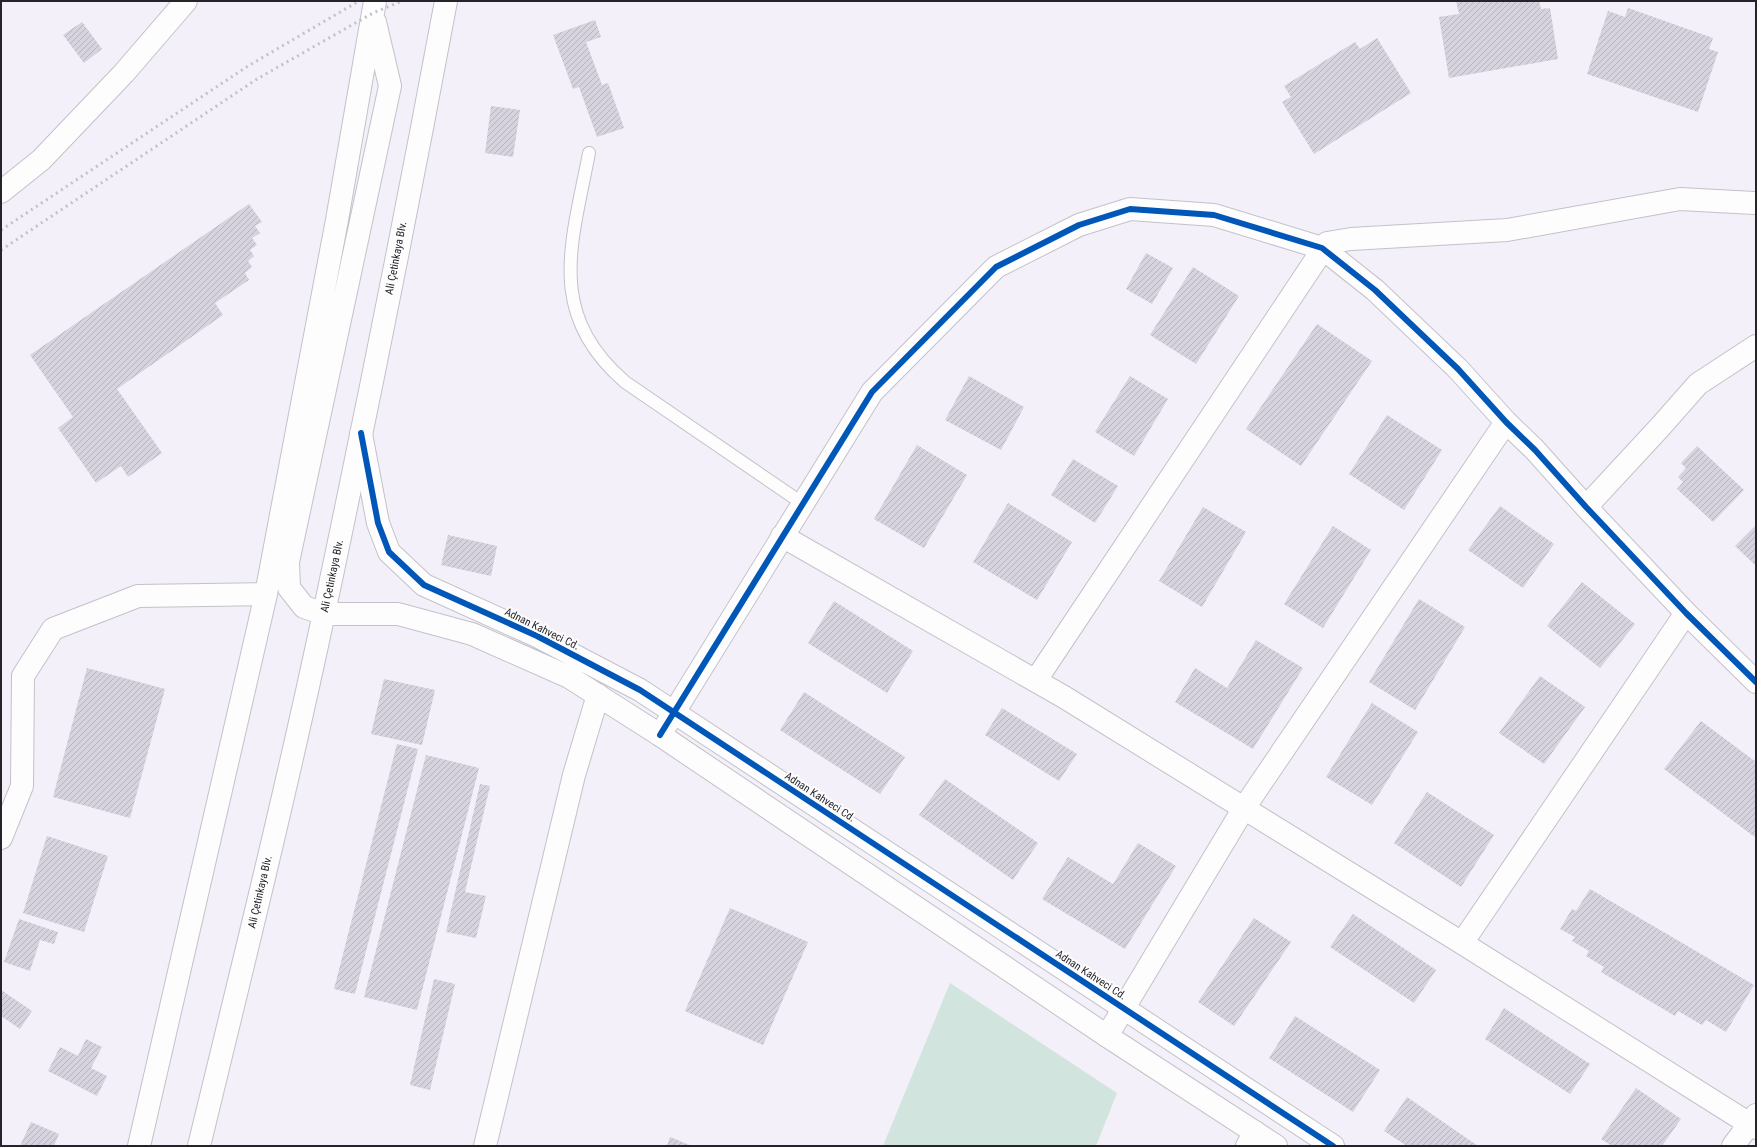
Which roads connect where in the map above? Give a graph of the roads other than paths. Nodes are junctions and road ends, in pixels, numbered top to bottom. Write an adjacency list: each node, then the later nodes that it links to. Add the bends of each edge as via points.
1 (186, 1): 5 (street, via 124,73 41,160)
2 (446, 1): 10 (street, Ali Çetinkaya Blv.)
3 (374, 7): 14 (street, via 336,228); 16 (street, via 390,86 288,562 289,588 304,607)
4 (588, 153): 11 (lane, via 570,255 570,279 573,303 589,342 611,370 625,382)
5 (1, 192)
6 (1755, 200): 7 (street, via 1680,199 1507,230 1351,239 1327,243)
7 (1322, 248): 9 (street, via 1375,290 1458,368); 11 (street, via 1214,215 1130,209 1079,225 996,267 872,392); 17 (street)
8 (1756, 346): 12 (street, via 1698,384)
9 (1506, 422): 12 (street); 22 (street)
10 (361, 433): 16 (street, Ali Çetinkaya Blv.); 20 (street, Adnan Kahveci Cd., via 378,523 389,552 424,585 536,636 640,690)
11 (802, 504): 13 (street)
12 (1586, 507): 15 (street)
13 (782, 536): 17 (street); 20 (street)
14 (266, 594): 23 (street, via 138,596 53,629 23,676 22,786); 29 (street)
15 (1686, 613): 18 (street); 24 (street)
16 (324, 614): 19 (street, via 398,614 472,634 569,677); 30 (street, Ali Çetinkaya Blv., via 265,874)
17 (1036, 680): 22 (street)
18 (1756, 682)
19 (598, 695): 21 (street); 31 (street, via 574,775)
20 (673, 713): 21 (street); 25 (street, Adnan Kahveci Cd.)
21 (660, 735): 26 (street)
22 (1244, 808): 24 (street); 25 (street)
23 (1, 838)
24 (1462, 943): 27 (street)
25 (1124, 1009): 26 (street); 33 (street, Adnan Kahveci Cd.)
26 (1108, 1036): 28 (street)
27 (1754, 1123): 34 (street); 35 (street)
28 (1251, 1139): 32 (street)
29 (139, 1146)
30 (198, 1146)
31 (485, 1146)
32 (1276, 1146)
33 (1333, 1146)
34 (1733, 1146)
35 (1743, 1146)

